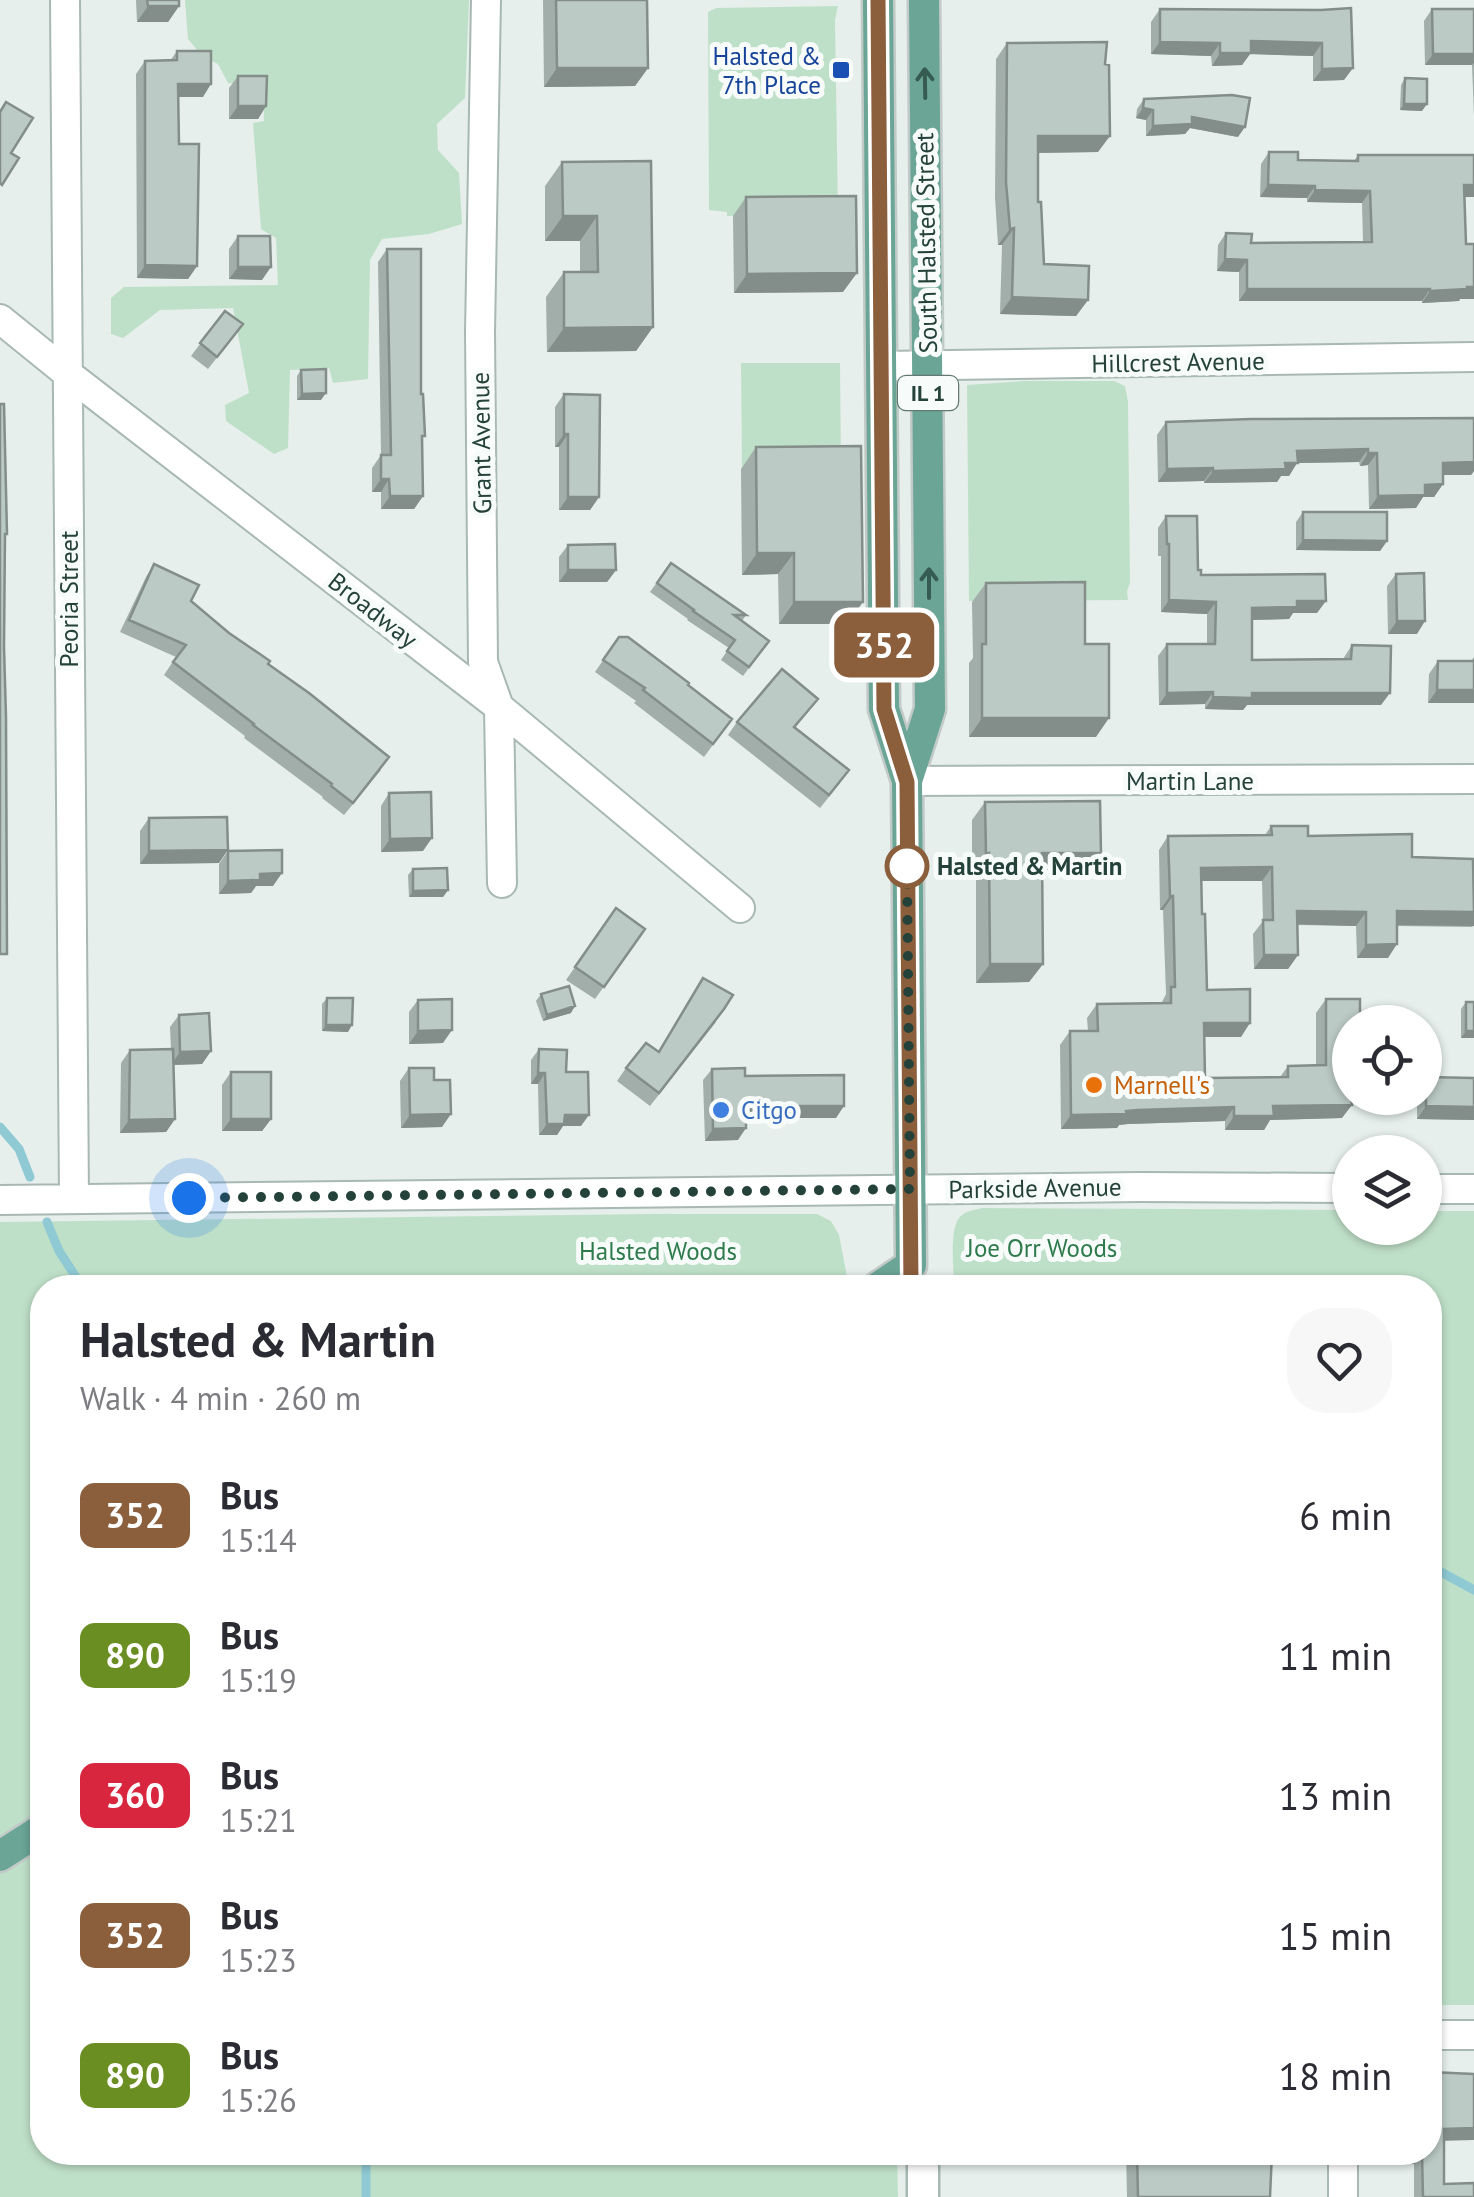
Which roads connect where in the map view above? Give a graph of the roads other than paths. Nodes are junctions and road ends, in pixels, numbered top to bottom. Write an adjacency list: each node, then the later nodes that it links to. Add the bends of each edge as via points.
1 (65, 0): 9 (street, Peoria Street)
2 (486, 0): 10 (street, Grant Avenue, via 482,662)
3 (878, 0): 8 (main road, South Halsted Street / IL 1)
4 (924, 0): 7 (main road, South Halsted Street / IL 1, one-way to 4)
5 (0, 319): 9 (street, Broadway)
6 (1474, 358): 7 (street, Hillcrest Avenue)
7 (928, 365): 8 (street, Hillcrest Avenue); 12 (main road, South Halsted Street / IL 1, one-way to 7, via 930,709)
8 (882, 366): 12 (main road, South Halsted Street / IL 1, via 884,709)
9 (68, 374): 10 (street, Broadway); 19 (street, Peoria Street)
10 (499, 707): 13 (street, Grant Avenue); 14 (street, Broadway)
11 (1474, 779): 12 (street, Martin Lane)
12 (907, 782): 16 (main road, South Halsted Street / IL 1)
13 (502, 882)
14 (740, 908)
15 (1332, 1188): 16 (street, Parkside Avenue)
16 (910, 1189): 19 (street, Parkside Avenue); 21 (main road, South Halsted Street / IL 1)
17 (1442, 1189): 18 (street)
18 (1474, 1189)
19 (74, 1199): 20 (street, Parkside Avenue)
20 (0, 1200)
21 (911, 1275)
22 (30, 1836): 23 (main road)
23 (0, 1856)
24 (1442, 2035): 25 (street)
25 (1474, 2035)
26 (923, 2165): 28 (street)
27 (1343, 2165): 29 (street)
28 (923, 2197)
29 (1343, 2197)

